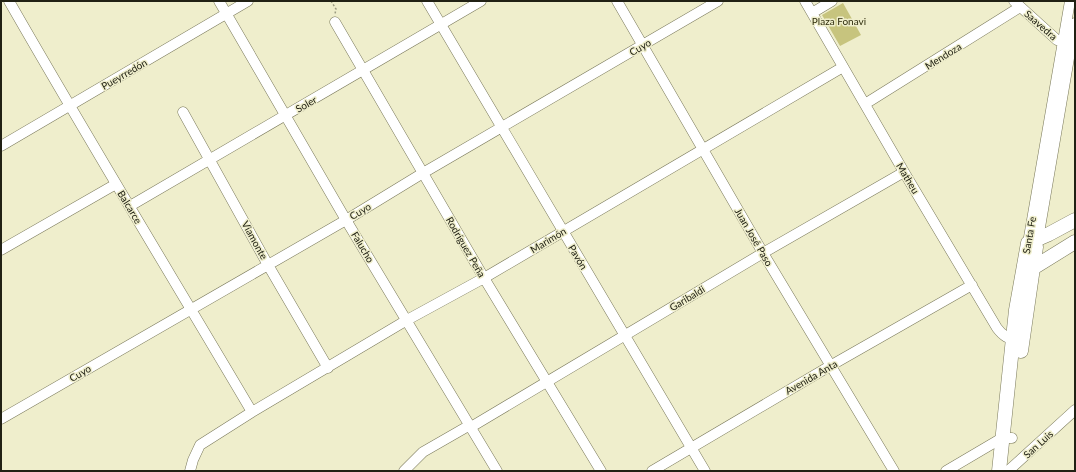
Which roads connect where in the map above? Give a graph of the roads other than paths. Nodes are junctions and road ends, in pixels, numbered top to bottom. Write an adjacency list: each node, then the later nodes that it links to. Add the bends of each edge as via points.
1 (4, 1): 12 (street)
2 (9, 1): 24 (street, Balcarce)
3 (219, 1): 15 (street, Falucho)
4 (248, 1): 15 (street, Pueyrredón)
5 (427, 1): 18 (street, Pavón)
6 (481, 1): 18 (street, Soler)
7 (617, 1): 20 (street, Juan José Paso)
8 (718, 1): 20 (street, Cuyo)
9 (805, 1): 14 (street, Matheu)
10 (832, 1): 14 (street)
11 (1070, 1): 19 (street, Santa Fe)
12 (1, 3)
13 (1017, 4): 19 (street, Saavedra, via 1057,40); 23 (street, Mendoza)
14 (812, 13): 21 (street, Matheu)
15 (227, 14): 24 (street, Pueyrredón); 26 (street, Falucho)
16 (335, 22): 22 (street, Rodríguez Peña)
17 (1075, 23): 19 (street, Santa Fe)
18 (440, 25): 22 (street, Soler); 27 (street, Pavón)
19 (1066, 44): 38 (street, Santa Fe)
20 (643, 45): 27 (street, Cuyo); 29 (street, Juan José Paso)
21 (843, 67): 23 (street, Matheu); 29 (street, Marimón)
22 (363, 70): 26 (street, Soler); 32 (street, Rodríguez Peña)
23 (865, 104): 31 (street, Matheu)
24 (69, 106): 28 (street, Pueyrredón); 33 (street, Balcarce)
25 (183, 112): 30 (street, Viamonte)
26 (285, 116): 30 (street, Soler); 35 (street, Falucho)
27 (501, 128): 32 (street, Cuyo); 37 (street, Pavón)
28 (1, 146)
29 (703, 149): 37 (street, Marimón); 41 (street, Juan José Paso)
30 (210, 159): 34 (street, Soler); 42 (street, Viamonte)
31 (904, 172): 41 (street, Garibaldi); 45 (street, Matheu)
32 (423, 173): 35 (street, Cuyo); 44 (street, Rodríguez Peña)
33 (116, 184): 34 (street, Balcarce); 40 (street)
34 (130, 206): 46 (street, Balcarce)
35 (346, 220): 42 (street, Cuyo); 47 (street, Falucho)
36 (1075, 220): 38 (main road)
37 (562, 231): 44 (street, Marimón); 48 (street, Pavón)
38 (1033, 241): 43 (main road, Santa Fe)
39 (1075, 242): 43 (main road)
40 (1, 250)
41 (763, 253): 48 (street, Garibaldi); 50 (street, Juan José Paso)
42 (268, 265): 46 (street, Cuyo); 51 (street, Viamonte)
43 (1028, 271): 49 (main road, Santa Fe)
44 (484, 278): 47 (street, Marimón); 52 (street, Rodríguez Peña)
45 (972, 285): 49 (street, Matheu, via 1002,335); 50 (street, Avenida Anta)
46 (191, 310): 54 (street, Balcarce); 55 (street, Cuyo)
47 (407, 320): 51 (street, Marimón); 56 (street, Falucho)
48 (624, 335): 52 (street, Garibaldi); 58 (street, Pavón)
49 (1018, 340): 57 (main road, Santa Fe)
50 (830, 366): 58 (street, Avenida Anta); 65 (street, Juan José Paso)
51 (328, 368): 54 (street, Marimón)
52 (547, 381): 56 (street, Garibaldi); 62 (street, Rodríguez Peña)
53 (1075, 411): 67 (street, San Luis)
54 (252, 412): 59 (street, Marimón, via 200,445)
55 (1, 419)
56 (471, 426): 60 (street, Garibaldi, via 423,452); 61 (street, Falucho)
57 (1007, 438): 66 (street); 67 (main road, Santa Fe)
58 (690, 447): 63 (street, Avenida Anta); 64 (street, Pavón)
59 (190, 471)
60 (404, 471)
61 (497, 471)
62 (601, 471)
63 (652, 471)
64 (705, 471)
65 (894, 471)
66 (946, 471)
67 (1004, 471)

